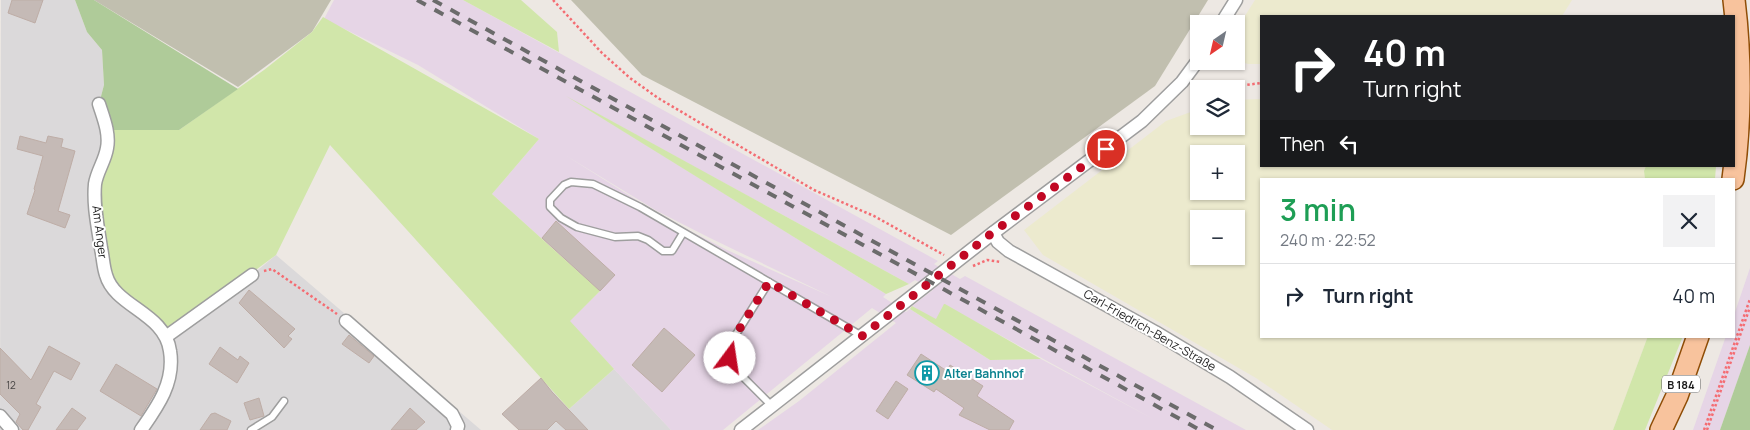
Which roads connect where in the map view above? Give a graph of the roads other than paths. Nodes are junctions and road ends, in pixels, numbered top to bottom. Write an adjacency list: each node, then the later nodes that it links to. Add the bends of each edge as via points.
1 (1236, 0): 3 (street)
2 (1734, 0): 6 (main road, via 1738,85)
3 (1227, 15)
4 (1191, 70): 8 (street, via 1142,121)
5 (99, 104): 12 (street, Am Anger, via 107,130 108,148 96,184 96,214 106,276 114,290)
6 (1733, 178)
7 (684, 233): 7 (lane, via 593,184 571,182 550,200 550,207 577,227 614,236 638,236 663,251 672,251); 10 (lane)
8 (992, 233): 13 (street); 23 (street, Carl-Friedrich-Benz-Straße, via 1009,251 1164,337)
9 (252, 275): 12 (street)
10 (769, 282): 13 (lane); 16 (lane, via 735,336 730,358)
11 (346, 321): 21 (street, via 452,414)
12 (167, 336): 19 (street, via 171,362 167,390)
13 (862, 336): 16 (street)
14 (1697, 338): 24 (main road, B 184)
15 (284, 400): 20 (lane, via 272,417)
16 (772, 406): 22 (street)
17 (0, 416): 18 (street)
18 (12, 430)
19 (141, 430)
20 (251, 430)
21 (457, 430)
22 (741, 430)
23 (1307, 430)
24 (1661, 430)

